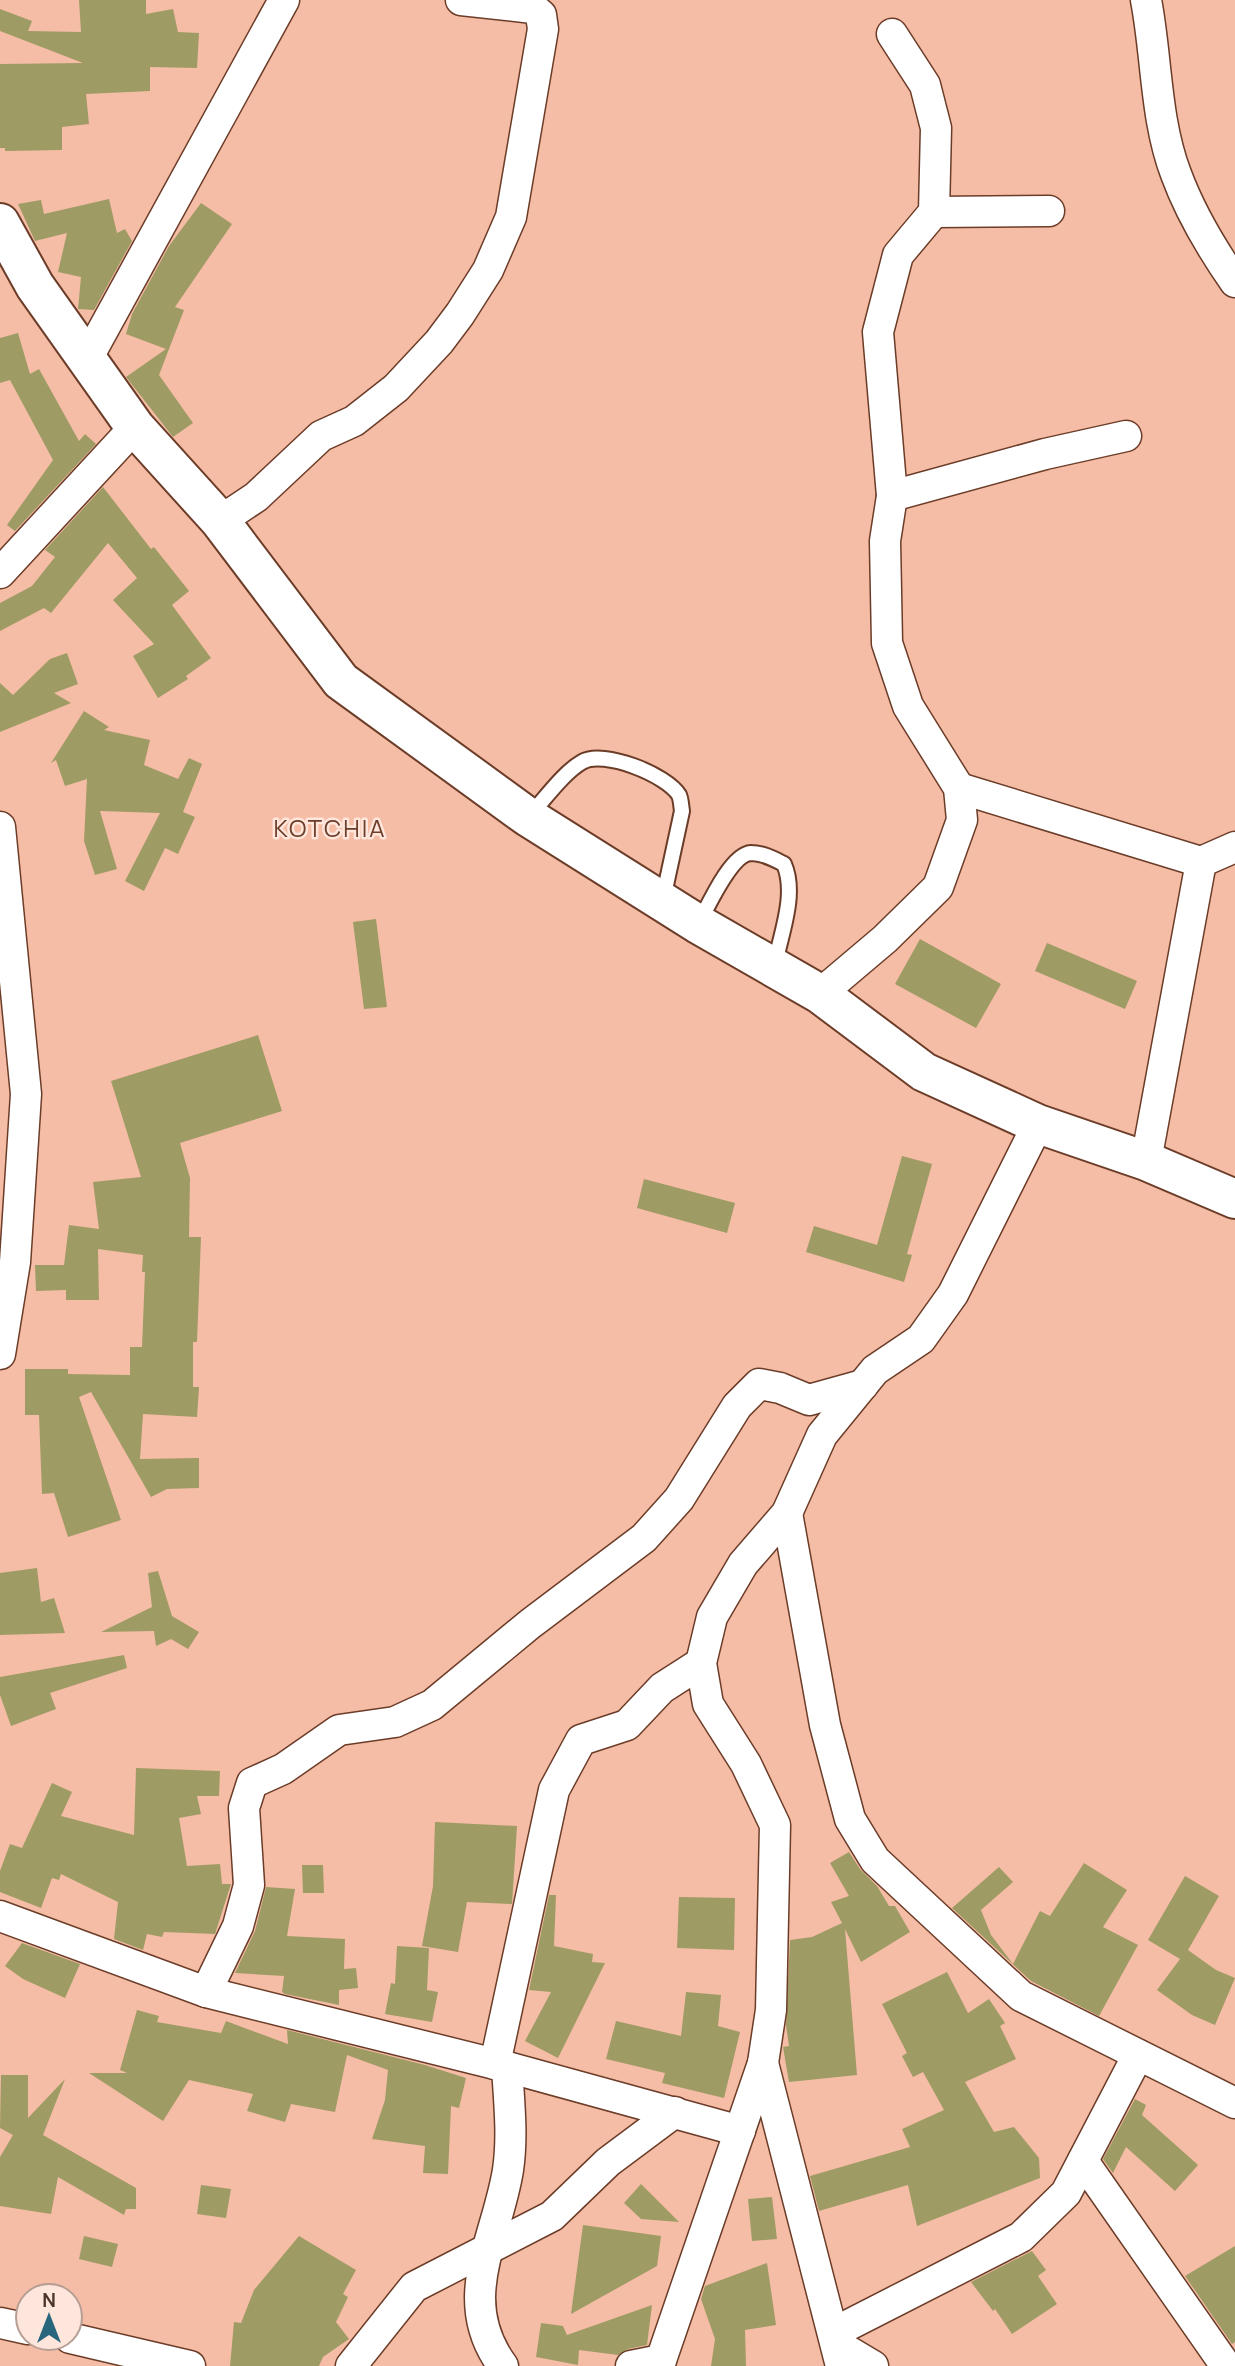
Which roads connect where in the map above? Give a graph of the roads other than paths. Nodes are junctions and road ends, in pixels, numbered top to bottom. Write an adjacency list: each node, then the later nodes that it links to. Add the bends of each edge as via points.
1 (284, 0): 9 (street)
2 (461, 0): 13 (street, via 533,8 541,15 543,29 511,217 488,270 439,342 396,388 354,421 321,436 256,497)
3 (1146, 0): 8 (street, via 1159,104 1175,173)
4 (892, 34): 6 (street, via 925,85 936,128)
5 (1049, 211): 6 (street)
6 (934, 212): 12 (street, via 898,255 878,332)
7 (0, 223): 9 (main road, via 34,286)
8 (1235, 282)
9 (87, 359): 10 (main road)
10 (135, 426): 13 (main road); 14 (street)
11 (1126, 436): 12 (street)
12 (892, 496): 15 (street, via 885,541 887,643 908,705)
13 (220, 522): 16 (main road, via 341,681)
14 (0, 573)
15 (959, 788): 19 (street); 23 (street, via 961,820 938,887)
16 (528, 817): 20 (main road); 20 (lane, via 581,762 597,756 616,758 671,785 680,796 682,811)
17 (0, 827): 27 (street, via 26,1094)
18 (1235, 847): 19 (street)
19 (1201, 862): 25 (street)
20 (662, 902): 21 (main road)
21 (698, 925): 22 (main road); 22 (lane, via 735,861 749,853 783,864 789,876 789,894)
22 (774, 967): 23 (main road)
23 (820, 994): 24 (main road, via 924,1072)
24 (1038, 1124): 25 (main road); 29 (street, via 953,1294 921,1339 875,1370)
25 (1146, 1161): 26 (main road)
26 (1235, 1199)
27 (8, 1240): 28 (street)
28 (0, 1354)
29 (863, 1385): 30 (street, via 822,1435); 33 (street, via 809,1400 760,1384 737,1406 680,1499 644,1538 432,1705 395,1722 339,1730 283,1769 252,1783 244,1808 249,1885 238,1926)
30 (788, 1513): 31 (street, via 743,1564 718,1606); 34 (street, via 825,1725 850,1819 875,1860 1021,1996)
31 (701, 1663): 35 (street, via 708,1704 746,1764 775,1825 771,2010); 36 (street, via 662,1688 627,1725 581,1740 554,1790)
32 (0, 1916): 33 (street)
33 (206, 1992): 36 (street)
34 (1138, 2055): 37 (street); 40 (street)
35 (763, 2063): 39 (street); 43 (street)
36 (501, 2066): 38 (street); 41 (street, via 510,2142 508,2171)
37 (1235, 2103)
38 (675, 2112): 39 (street); 41 (street, via 608,2162 552,2216)
39 (740, 2131): 44 (street)
40 (1083, 2161): 43 (street, via 1066,2193 1021,2236); 50 (street)
41 (485, 2252): 46 (street, via 414,2287); 47 (street, via 481,2322 491,2350)
42 (84, 2341): 45 (street)
43 (836, 2348): 49 (street)
44 (660, 2363): 48 (street)
45 (190, 2366)
46 (351, 2366)
47 (503, 2366)
48 (631, 2366)
49 (873, 2366)
50 (1226, 2366)

